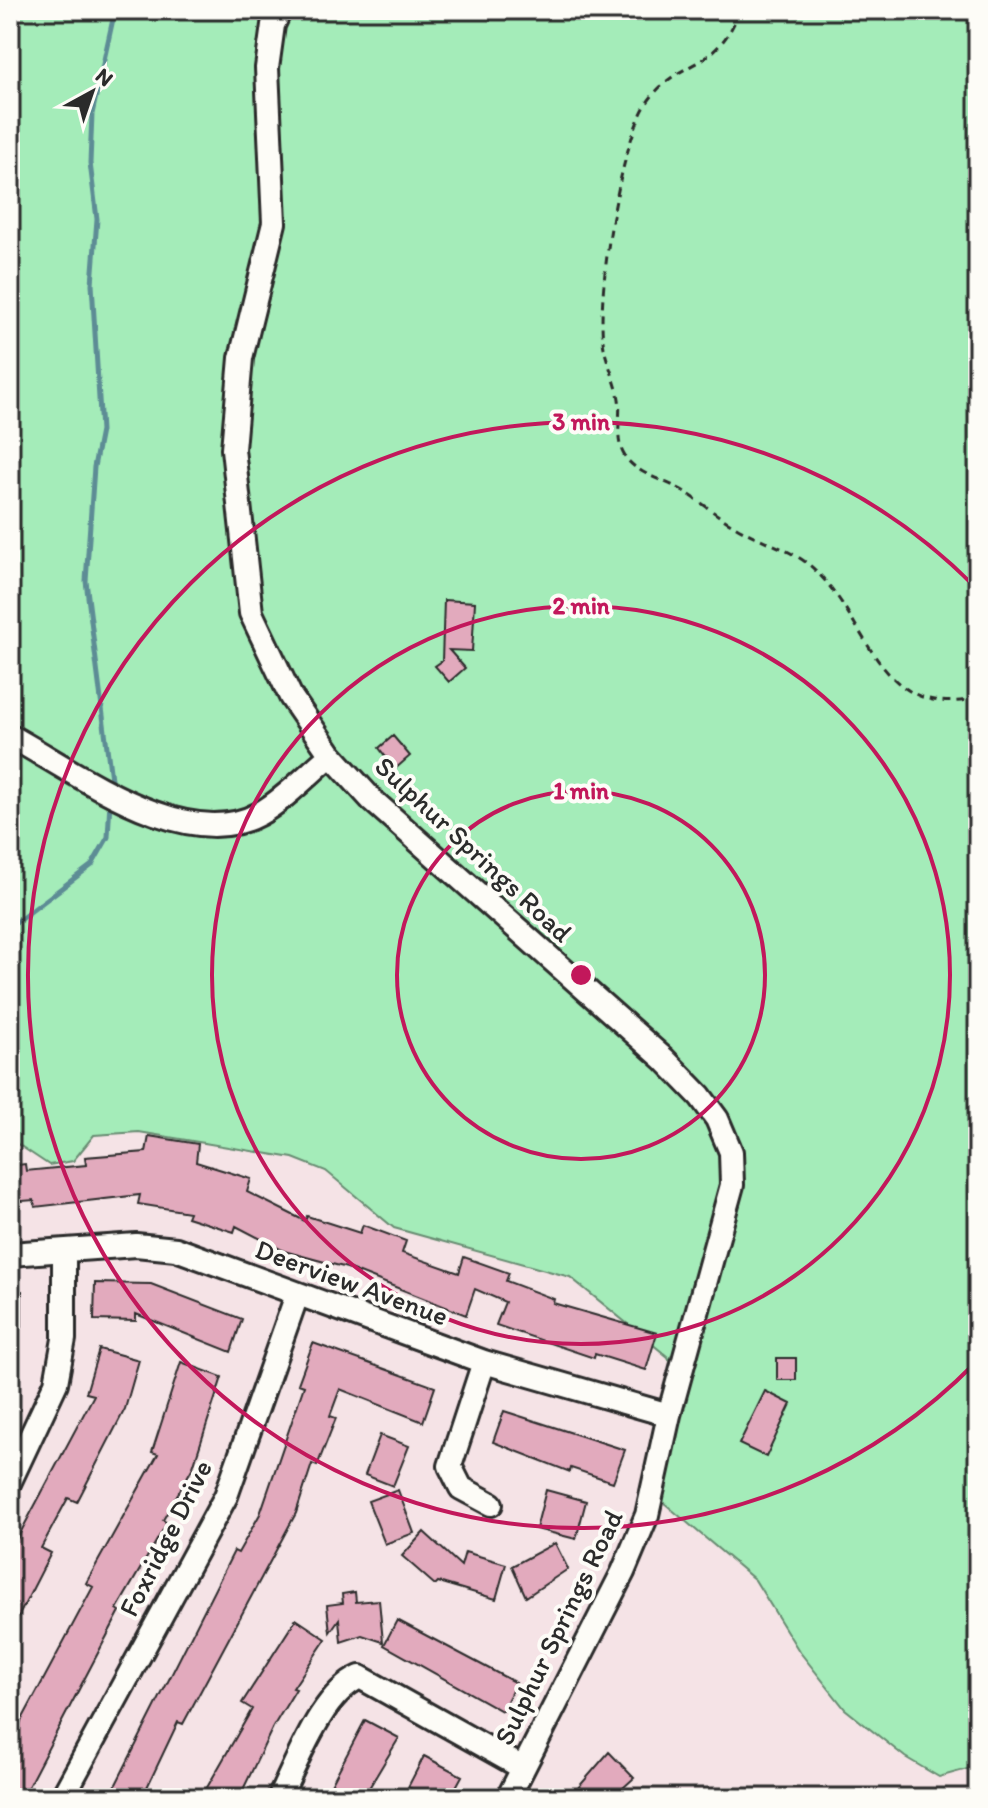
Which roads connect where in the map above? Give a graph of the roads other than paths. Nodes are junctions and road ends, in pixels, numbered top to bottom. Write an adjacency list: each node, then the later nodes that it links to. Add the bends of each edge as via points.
1 (280, 10): 3 (street, Sulphur Springs Road, via 267,68 274,223 241,358 233,449 251,613 291,697)
2 (10, 736): 3 (street, via 130,802 185,823 222,827 259,814)
3 (331, 755): 8 (street, Sulphur Springs Road, via 372,800 664,1059 717,1119 731,1152 732,1185)
4 (64, 1251): 5 (street, Deerview Avenue); 6 (street, Deerview Avenue, via 136,1245 176,1249); 9 (street, via 64,1339 56,1383)
5 (10, 1254)
6 (297, 1295): 7 (street, Deerview Avenue); 12 (street, Foxridge Drive, via 226,1496)
7 (484, 1362): 8 (street, Deerview Avenue); 10 (street, via 450,1466 461,1488)
8 (669, 1415): 11 (street, Sulphur Springs Road, via 647,1515)
9 (10, 1481)
10 (491, 1504)
11 (523, 1768): 13 (street, via 360,1677 345,1683 329,1702); 14 (street, Sulphur Springs Road)
12 (62, 1798)
13 (279, 1798)
14 (508, 1798)

